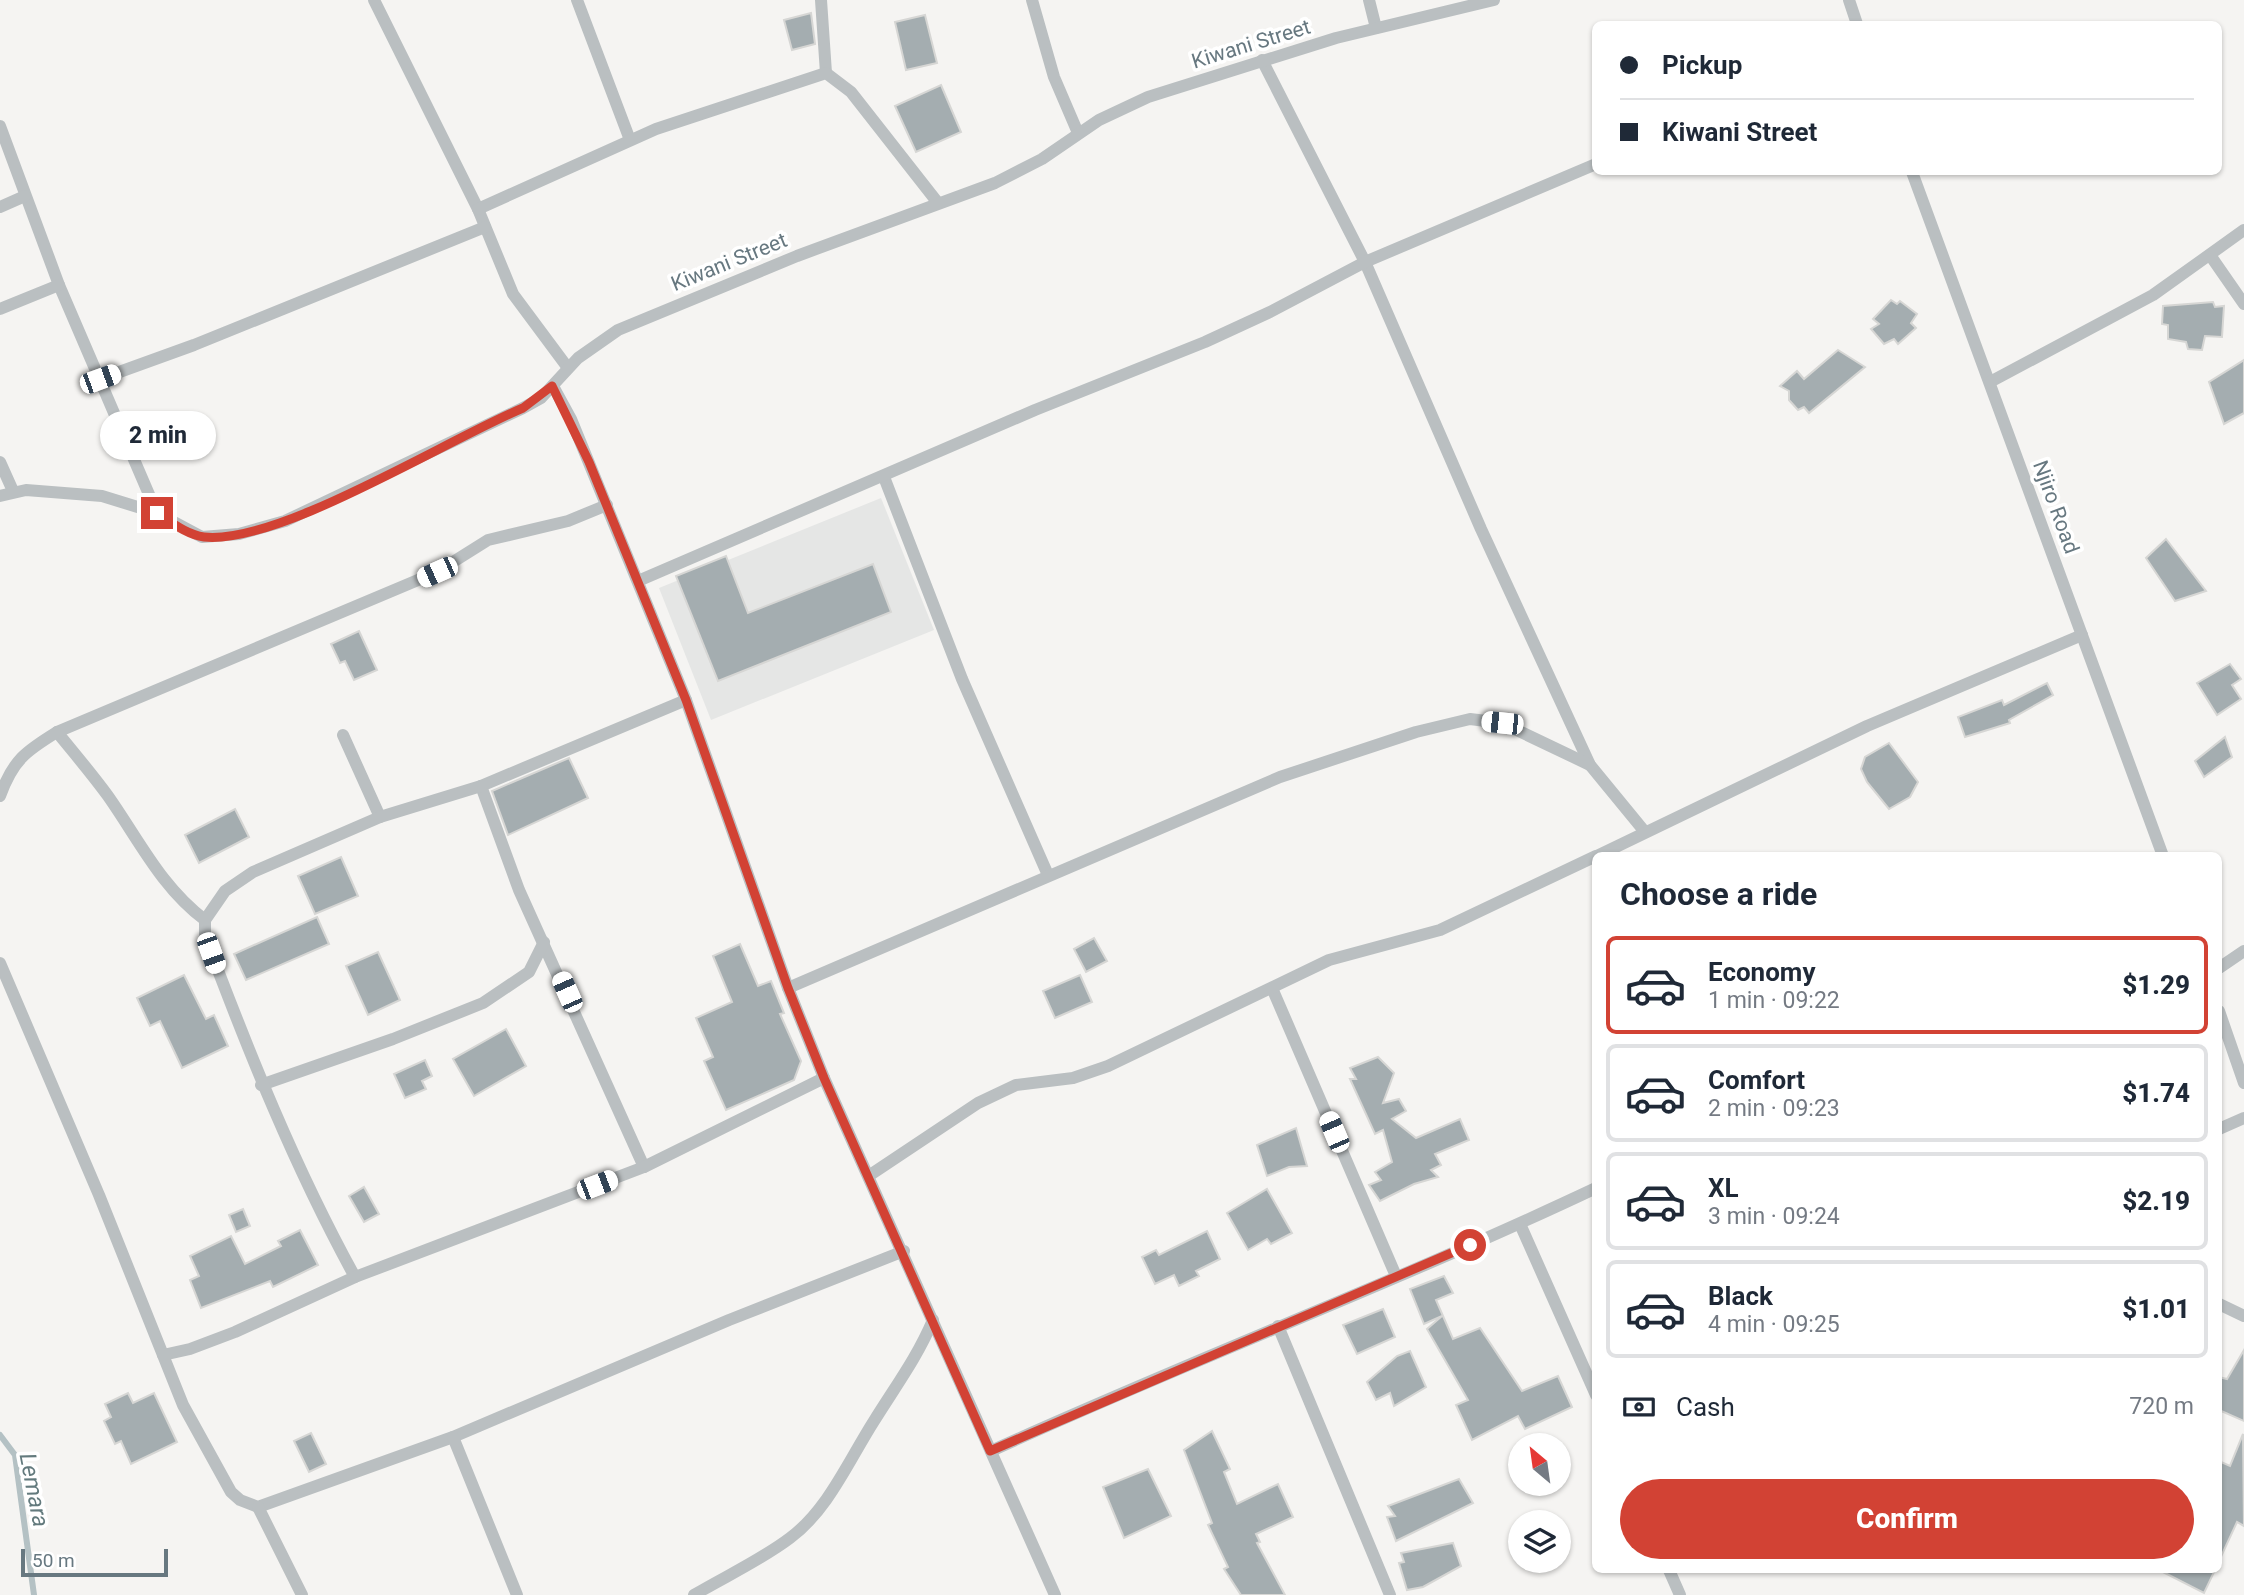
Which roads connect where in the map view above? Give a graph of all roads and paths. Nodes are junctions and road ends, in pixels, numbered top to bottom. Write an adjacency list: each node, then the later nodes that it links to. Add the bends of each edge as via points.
1 (374, 0): 20 (street)
2 (577, 0): 14 (street)
3 (821, 0): 11 (street)
4 (1032, 0): 13 (street, via 1054,77)
5 (1369, 0): 9 (street)
6 (1494, 0): 9 (street, Kiwani Street)
7 (1849, 0): 8 (street)
8 (1856, 21)
9 (1376, 28): 10 (street, Kiwani Street)
10 (1262, 60): 13 (street, Kiwani Street, via 1148,97); 24 (street)
11 (826, 73): 14 (street); 18 (street, via 851,92)
12 (0, 126): 17 (street)
13 (1078, 133): 18 (street, Kiwani Street, via 1015,174)
14 (630, 140): 20 (street)
15 (1592, 166): 24 (street)
16 (1913, 175): 30 (street, Njiro Road)
17 (25, 196): 19 (street); 25 (street)
18 (938, 203): 28 (street, Kiwani Street, via 641,319 597,344)
19 (0, 207)
20 (478, 209): 21 (street)
21 (485, 227): 28 (street, via 513,294); 29 (street)
22 (2244, 230): 23 (street)
23 (2210, 255): 26 (street); 30 (street, via 2153,295)
24 (1365, 262): 33 (street, via 1205,342); 42 (street)
25 (59, 285): 27 (street); 29 (street)
26 (2244, 304)
27 (0, 309)
28 (568, 368): 31 (street, Kiwani Street)
29 (100, 379): 36 (street)
30 (1990, 382): 38 (street, Njiro Road)
31 (552, 386): 35 (street); 36 (street, Kiwani Street, via 523,408 285,522 239,534 202,537)
32 (0, 462): 34 (street)
33 (884, 477): 37 (street); 50 (street, via 962,679)
34 (6, 493): 36 (street, Kiwani Street, via 102,496)
35 (607, 505): 37 (street); 40 (street, via 568,521 488,540 437,572)
36 (157, 513)
37 (638, 581): 39 (street)
38 (2082, 635): 46 (street, via 1867,726); 48 (street, Njiro Road)
39 (686, 700): 43 (street); 56 (street)
40 (57, 732): 44 (street, via 27,750 10,769); 51 (street, via 108,797 163,881)
41 (343, 735): 45 (street)
42 (1590, 765): 46 (street); 50 (street, via 1502,723 1470,719 1340,755)
43 (481, 786): 45 (street); 52 (street, via 519,890)
44 (0, 796)
45 (380, 817): 51 (street, via 253,872 225,891)
46 (1645, 832): 47 (street)
47 (1605, 852)
48 (2162, 852)
49 (1592, 858): 57 (street, via 1440,930 1329,960)
50 (1048, 875): 56 (street)
51 (205, 920): 61 (street, via 205,936)
52 (544, 942): 61 (street, via 529,972 483,1003); 64 (street)
53 (2244, 951): 55 (street)
54 (0, 963): 75 (street)
55 (2222, 966)
56 (788, 988): 59 (street)
57 (1272, 988): 65 (street, via 1108,1066 1073,1078 1016,1085 978,1103); 69 (street)
58 (2222, 1020): 60 (street)
59 (824, 1078): 64 (street); 65 (street)
60 (2244, 1083)
61 (261, 1084): 70 (street)
62 (2244, 1118): 63 (street)
63 (2222, 1128)
64 (645, 1167): 70 (street)
65 (870, 1175): 68 (street)
66 (1592, 1190): 67 (street)
67 (1520, 1224): 69 (street); 76 (street)
68 (904, 1251): 73 (street); 77 (street)
69 (1396, 1276): 74 (street)
70 (355, 1277): 75 (street, via 235,1332)
71 (2222, 1305): 72 (street)
72 (2244, 1316)
73 (933, 1321): 78 (street); 83 (street, via 917,1358 811,1517 791,1537)
74 (1278, 1326): 78 (street); 85 (street)
75 (163, 1354): 79 (street, via 183,1405 222,1478 240,1500)
76 (1592, 1386)
77 (453, 1437): 79 (street); 82 (street)
78 (990, 1451): 84 (street)
79 (258, 1507): 81 (street)
80 (1670, 1573): 86 (street)
81 (302, 1595)
82 (517, 1595)
83 (694, 1595)
84 (1055, 1595)
85 (1391, 1595)
86 (1680, 1595)

